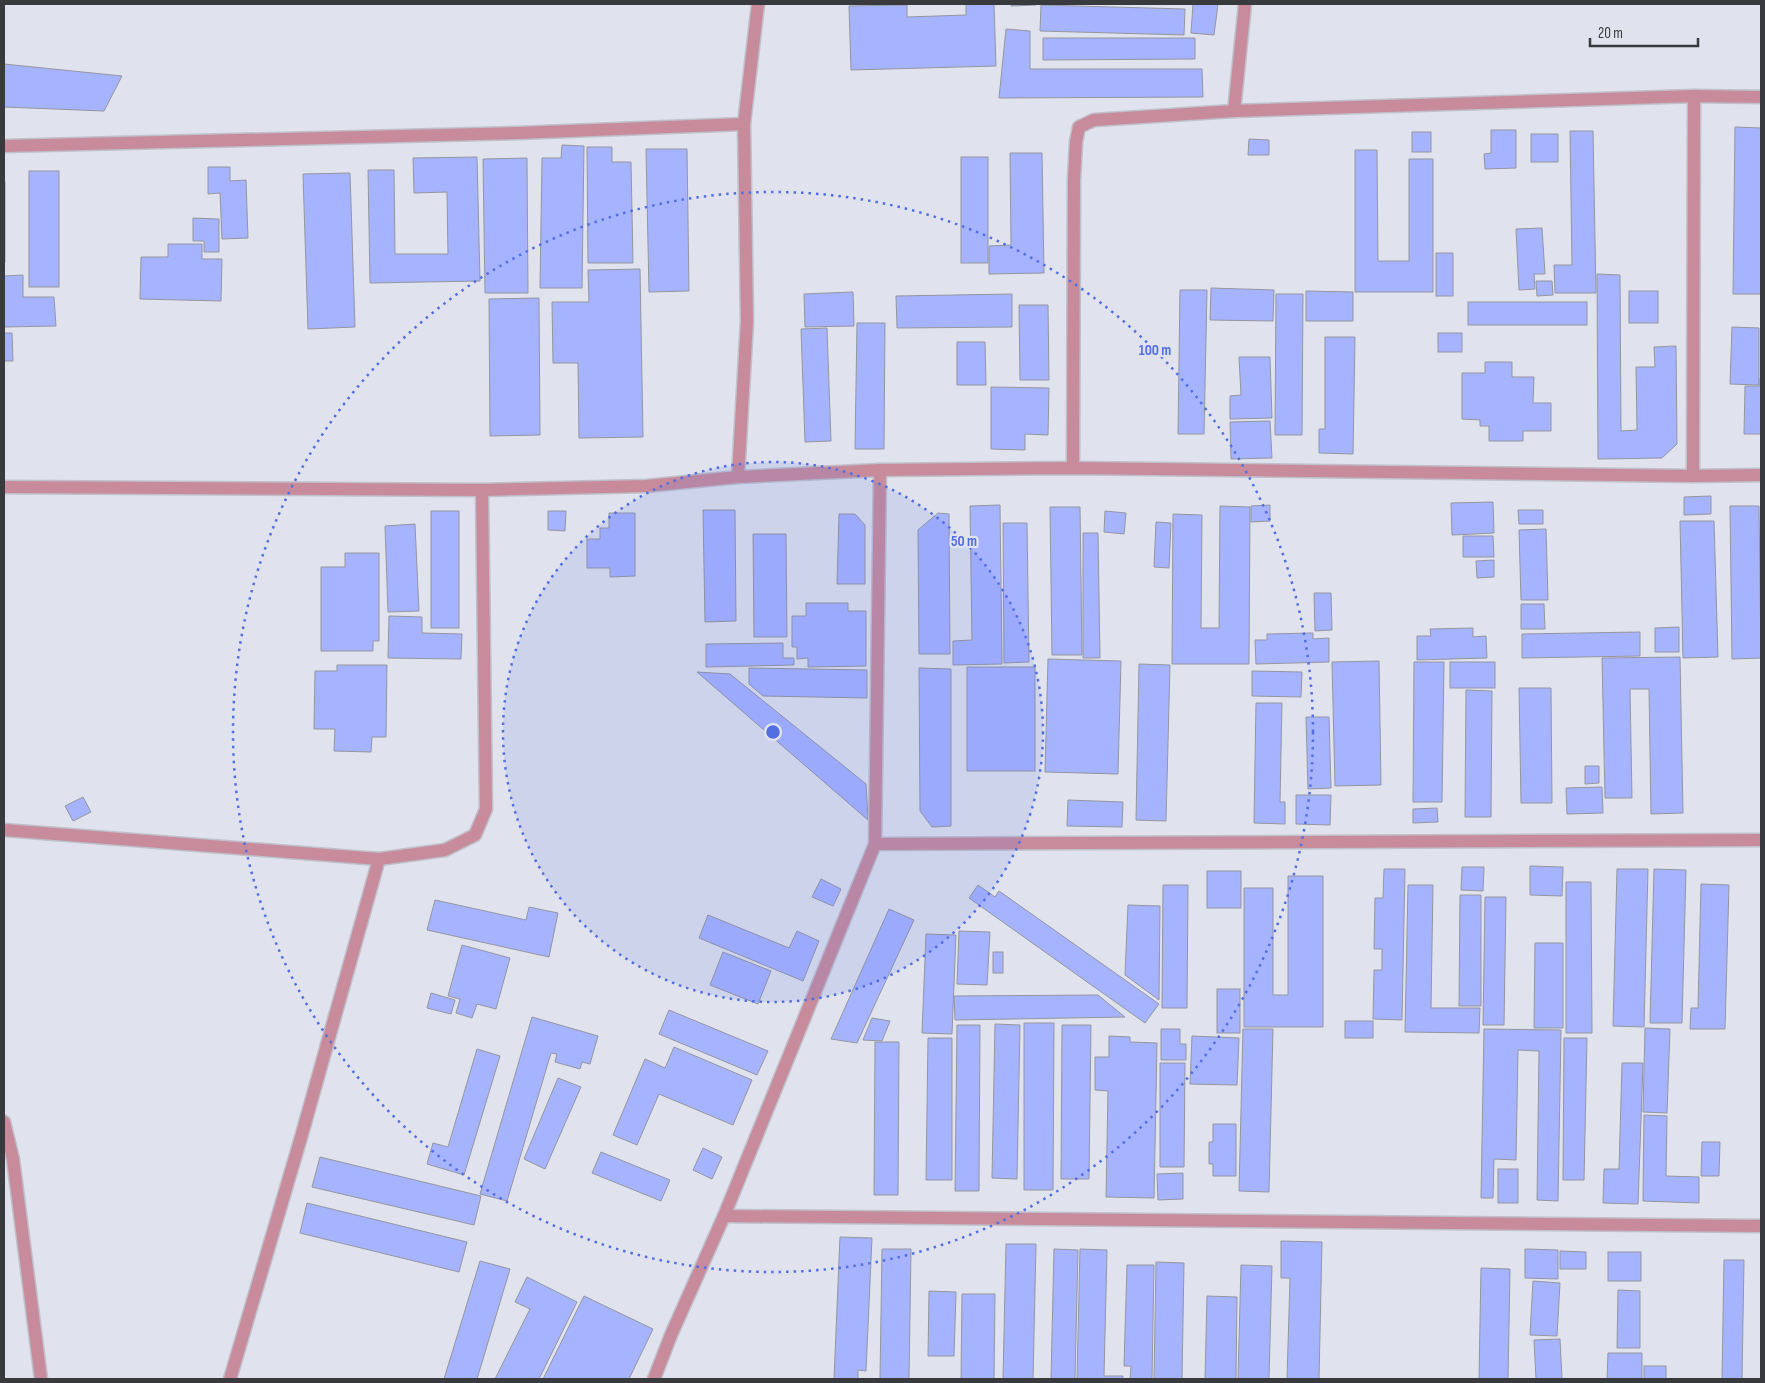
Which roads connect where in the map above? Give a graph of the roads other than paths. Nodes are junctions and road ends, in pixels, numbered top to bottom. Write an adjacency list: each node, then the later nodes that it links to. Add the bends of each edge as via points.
1 (758, 4): 6 (street)
2 (1244, 4): 5 (street)
3 (1694, 96): 4 (street); 5 (street); 11 (street)
4 (1761, 97)
5 (1234, 111): 8 (street, via 1094,120 1079,127 1074,180)
6 (744, 124): 7 (street); 12 (street, via 747,321)
7 (4, 146)
8 (1073, 468): 9 (street); 11 (street)
9 (880, 470): 12 (street); 17 (street)
10 (1761, 475): 11 (street)
11 (1693, 476)
12 (738, 477): 14 (street, via 646,486)
13 (4, 487): 14 (street)
14 (482, 490): 18 (street, via 486,810 475,834 445,850)
15 (4, 830): 18 (street)
16 (1761, 840): 17 (street)
17 (875, 844): 20 (street)
18 (379, 859): 23 (street)
19 (4, 1122): 22 (street, via 13,1159)
20 (724, 1216): 21 (street); 24 (street)
21 (1761, 1226)
22 (42, 1379)
23 (230, 1379)
24 (654, 1379)

